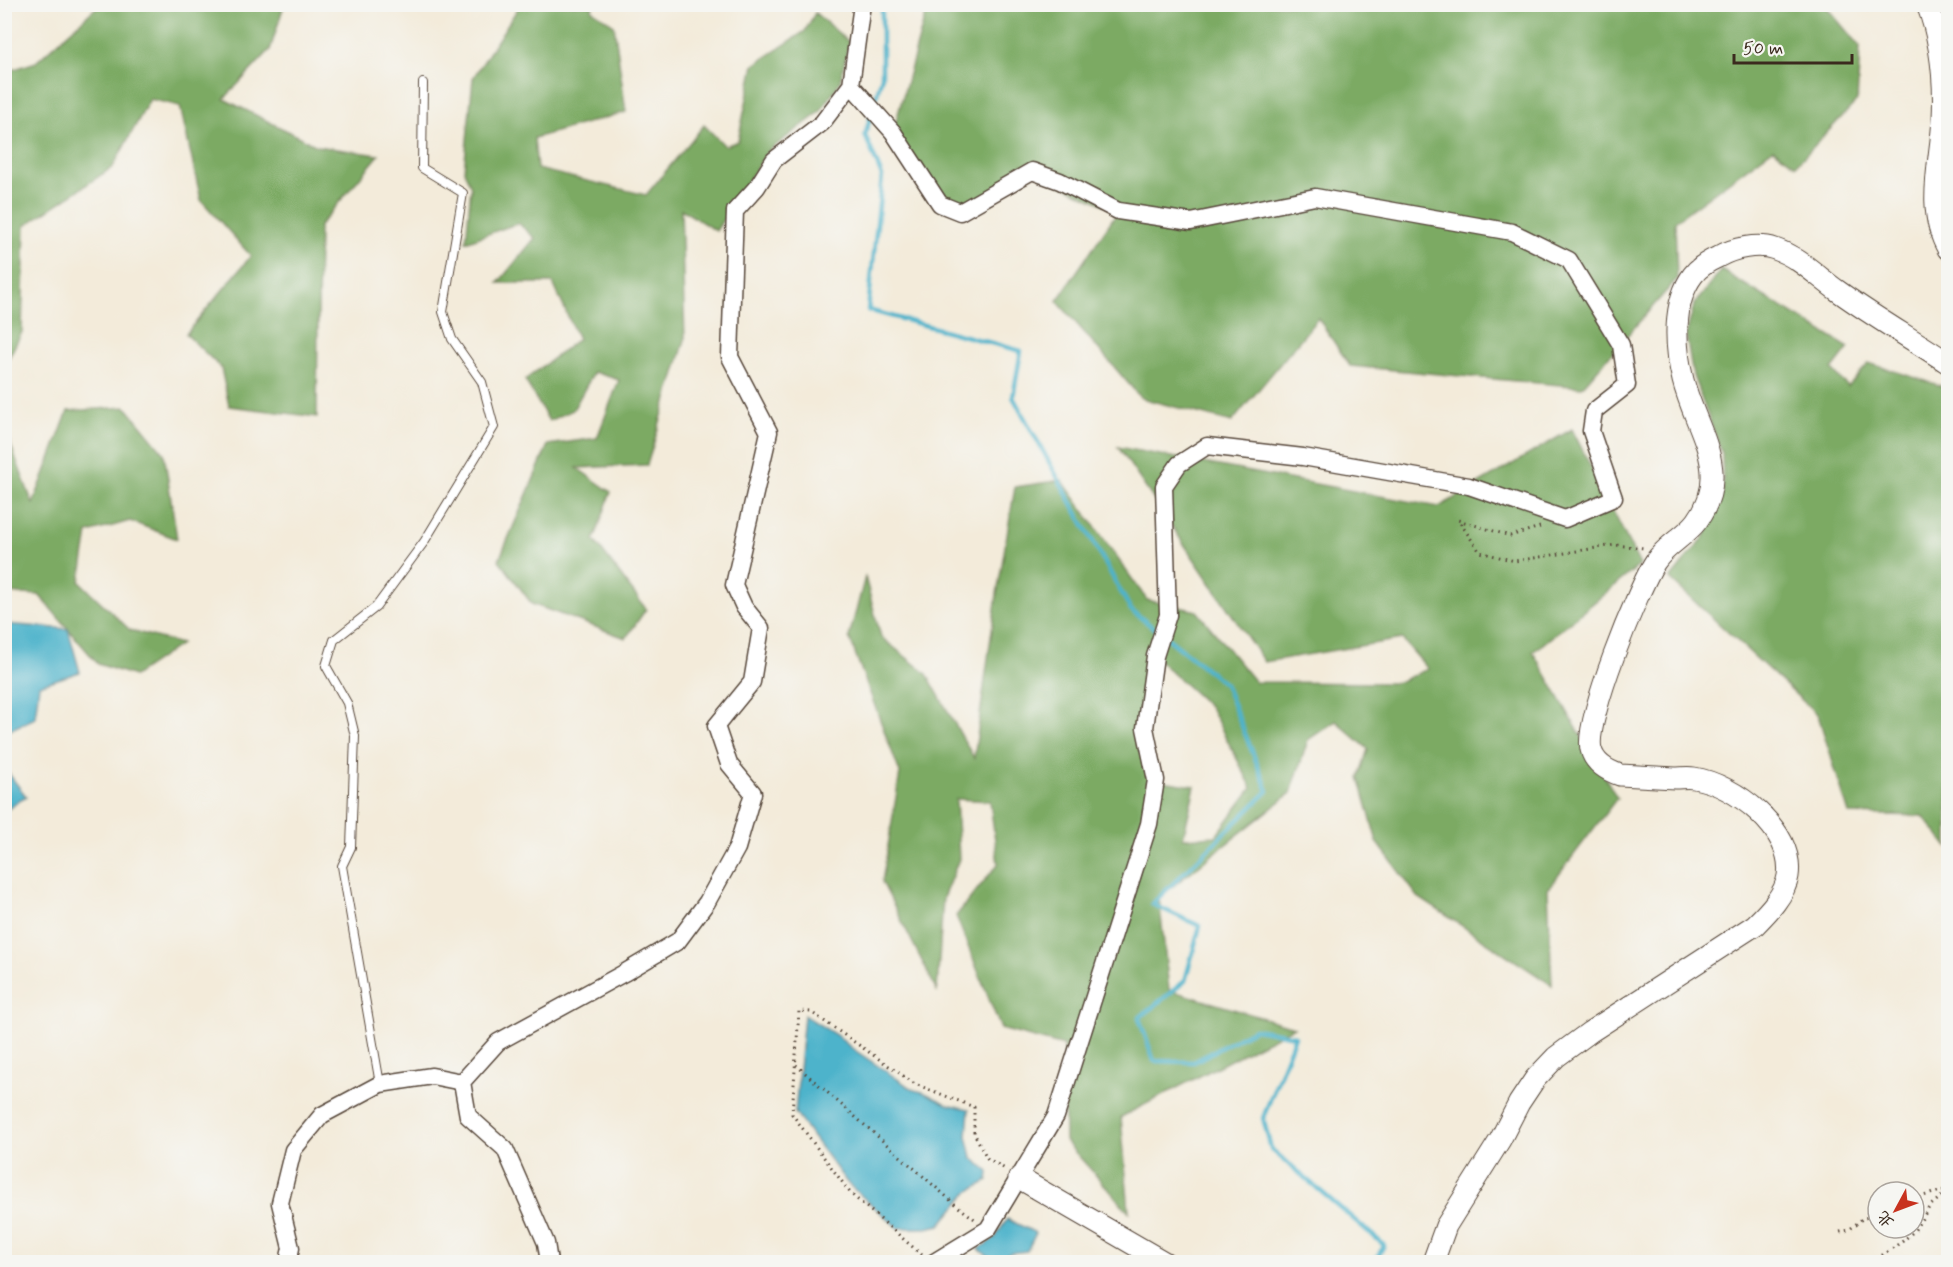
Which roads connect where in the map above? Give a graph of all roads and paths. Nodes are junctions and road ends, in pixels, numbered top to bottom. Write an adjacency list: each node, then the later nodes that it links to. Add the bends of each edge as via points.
1 (862, 4): 4 (street)
2 (1927, 4): 5 (street, via 1943,72 1936,208)
3 (423, 83): 11 (lane, via 422,168 463,193 443,312 452,339 482,382 494,427 424,542 376,606 334,640 326,666 347,703 355,736 351,848 342,866)
4 (851, 85): 7 (street, via 893,132 940,204 960,212 1032,171 1118,211 1191,222 1315,197 1512,232 1569,260 1621,345 1627,385 1594,411 1592,421 1591,431 1614,498); 10 (street, via 822,123 774,160 735,211 730,357 769,432 734,585 744,607 761,628 752,682 716,726 729,764 753,793 737,848 707,902 678,941 498,1042)
5 (1948, 249)
6 (1948, 363): 8 (street, via 1791,256 1773,248 1753,246 1726,252 1706,263 1693,274 1680,299 1677,336 1683,380 1713,464 1712,483 1696,523)
7 (1565, 519): 8 (path, via 1510,536 1458,520 1480,552 1515,561 1615,545); 12 (street, via 1469,486 1303,457 1207,446 1179,464 1164,486 1168,615 1155,656 1145,728 1156,780 1149,824 1056,1116)
8 (1664, 550): 22 (street, via 1643,582 1616,649 1591,728 1591,749 1598,762 1620,775 1693,778 1743,799 1759,811 1774,831 1787,855 1788,878 1770,909 1755,925 1590,1032 1556,1057 1535,1079 1446,1226)
9 (797, 1066): 12 (path, via 800,1011 811,1012 915,1084 974,1107 974,1133 987,1158); 16 (path); 20 (path, via 792,1114 851,1194)
10 (462, 1082): 11 (street, via 432,1076); 19 (street, via 468,1116 505,1149 546,1243)
11 (380, 1084): 18 (street, via 322,1115 293,1150 280,1203 291,1248)
12 (1019, 1178): 16 (street); 21 (street)
13 (1948, 1190): 14 (path); 23 (path, via 1929,1206 1904,1241)
14 (1926, 1196)
15 (1866, 1218): 17 (path)
16 (988, 1229): 20 (street)
17 (1839, 1232)
18 (288, 1263)
19 (549, 1263)
20 (932, 1263)
21 (1164, 1263)
22 (1432, 1263)
23 (1872, 1263)

